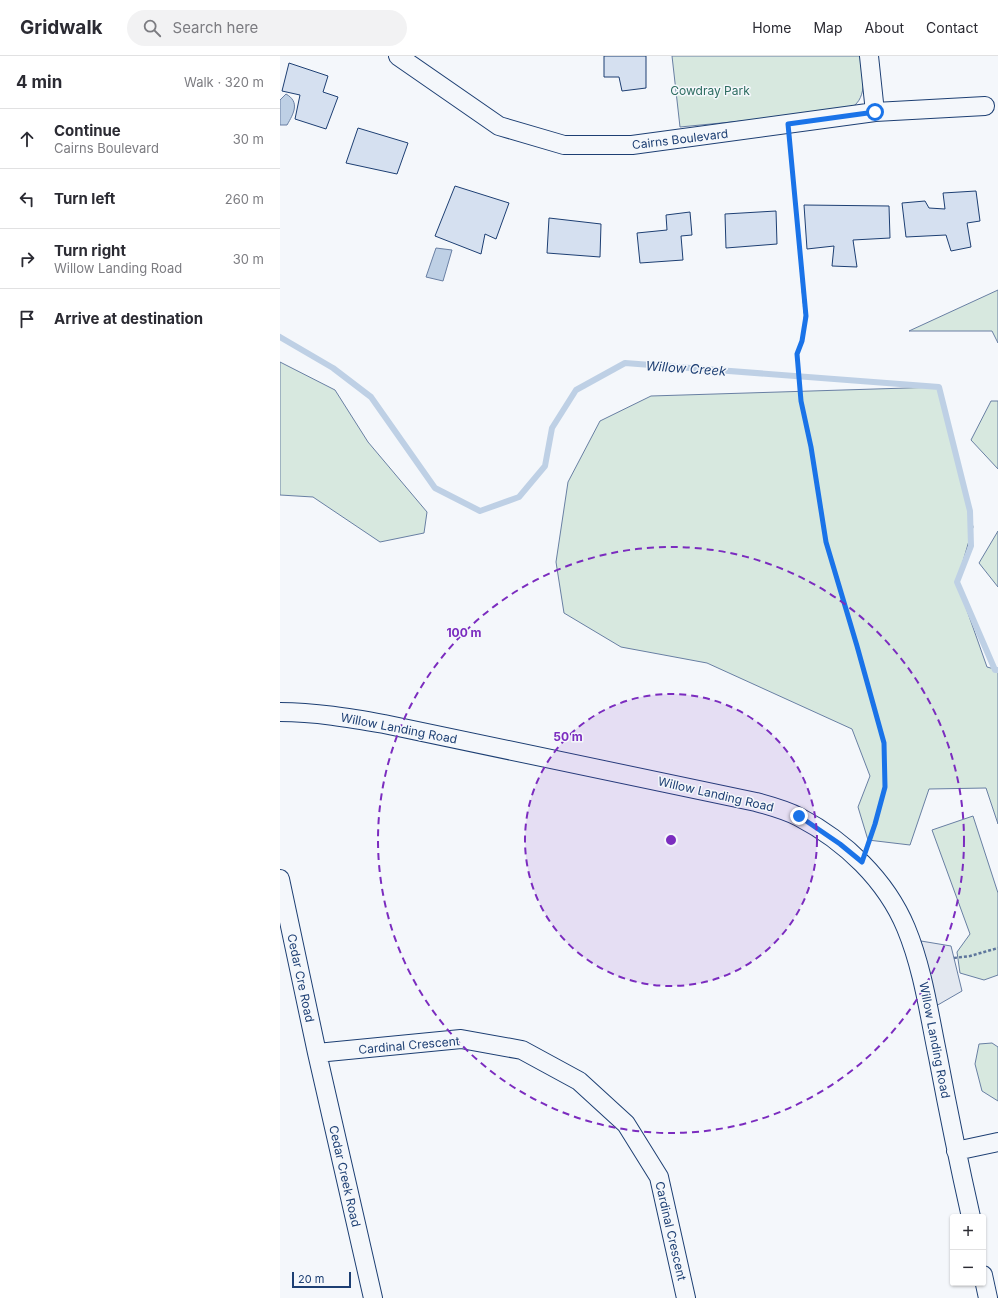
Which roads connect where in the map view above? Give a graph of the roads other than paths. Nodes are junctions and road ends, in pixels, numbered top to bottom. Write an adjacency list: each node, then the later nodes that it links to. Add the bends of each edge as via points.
1 (398, 56): 4 (street, Cairns Boulevard, via 499,126 564,145 632,146)
2 (869, 56): 4 (street)
3 (985, 106): 4 (street, Cairns Boulevard)
4 (875, 112)
5 (280, 712): 9 (street, Willow Landing Road, via 328,715 384,724 756,802 799,816 862,862 894,904 906,928 921,974)
6 (280, 878): 7 (street, Cedar Cre Road)
7 (317, 1053): 12 (street, Cedar Creek Road); 13 (street, Cardinal Crescent, via 461,1039 522,1050 579,1081 626,1124 658,1177)
8 (998, 1142): 9 (street)
9 (956, 1151): 10 (street, Willow Landing Road)
10 (969, 1214)
11 (985, 1286): 14 (street)
12 (373, 1298)
13 (686, 1298)
14 (988, 1298)

